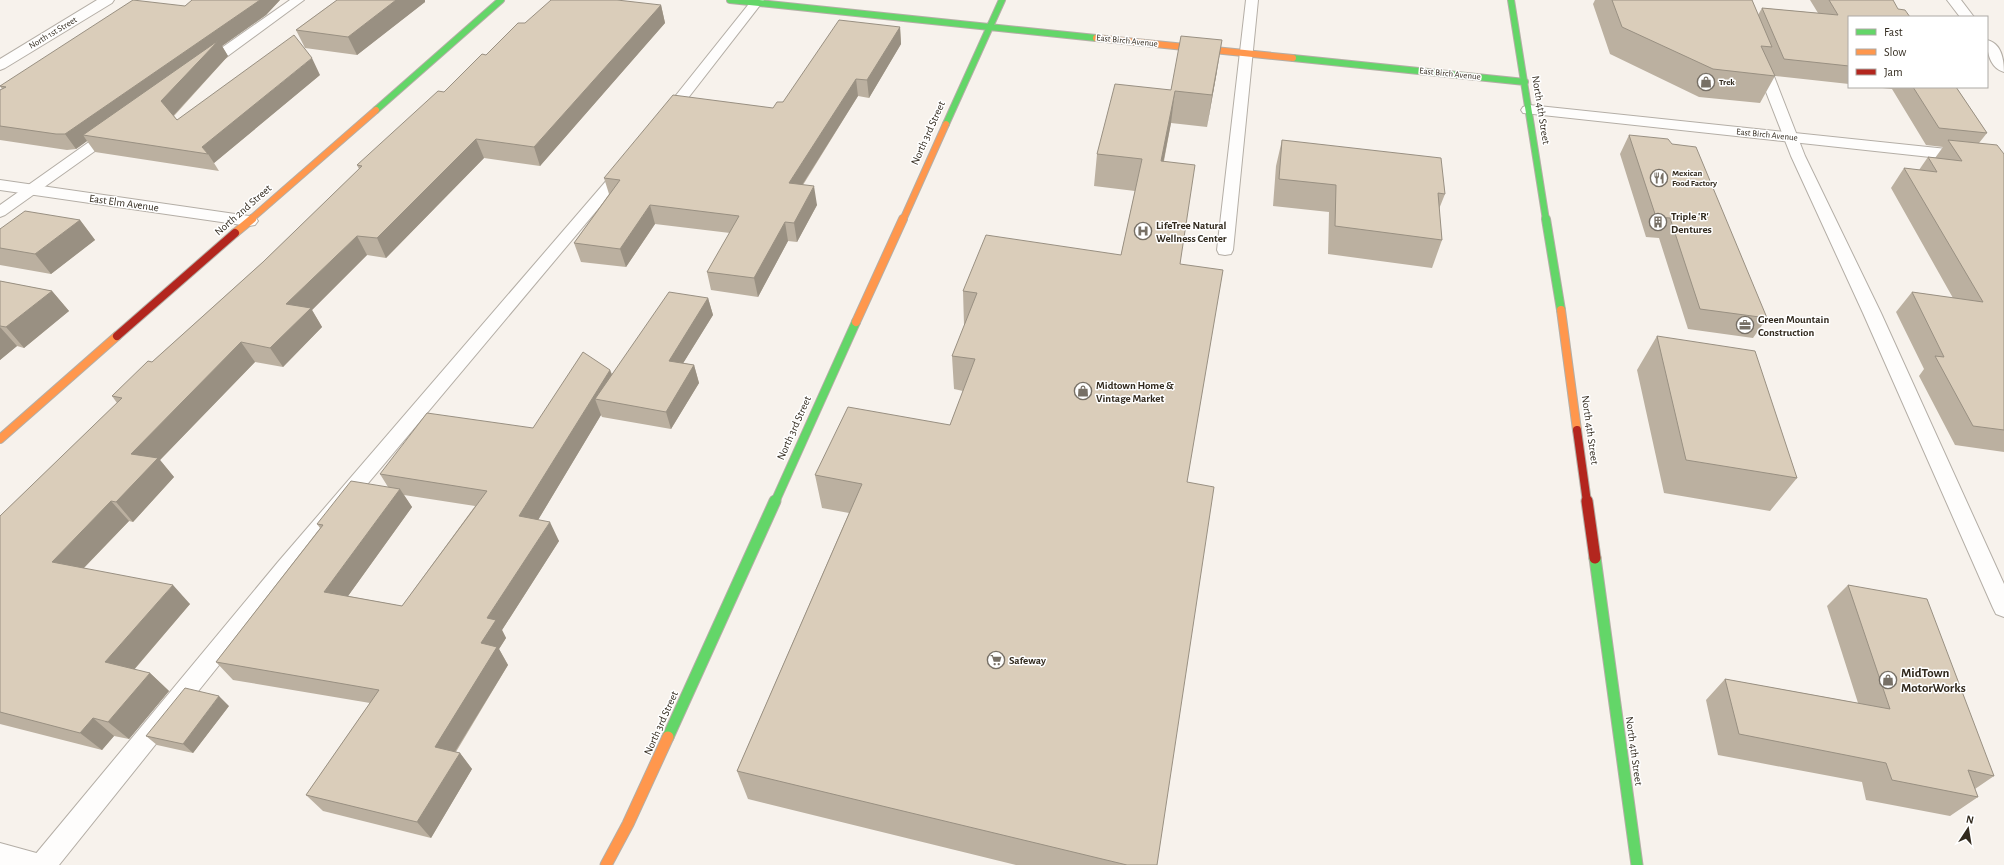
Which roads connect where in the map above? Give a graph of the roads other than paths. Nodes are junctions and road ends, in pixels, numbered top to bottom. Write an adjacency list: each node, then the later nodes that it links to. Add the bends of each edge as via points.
1 (107, 0): 15 (street, North 1st Street)
2 (298, 0): 17 (lane)
3 (501, 0): 28 (main road, North 2nd Street)
4 (730, 0): 9 (main road, East Birch Avenue)
5 (1002, 0): 11 (main road, North 3rd Street)
6 (1252, 0): 14 (lane)
7 (1511, 0): 18 (main road, North 4th Street)
8 (1954, 0): 10 (street)
9 (757, 1): 11 (main road, East Birch Avenue); 21 (lane)
10 (1966, 16)
11 (989, 27): 14 (main road, East Birch Avenue); 35 (main road, North 3rd Street, via 628,824)
12 (1988, 45): 16 (street)
13 (1756, 50): 22 (lane)
14 (1246, 53): 18 (main road, East Birch Avenue); 29 (lane)
15 (0, 65)
16 (2004, 67)
17 (194, 74)
18 (1525, 82): 19 (main road, North 4th Street)
19 (1529, 110): 22 (street, East Birch Avenue); 36 (main road, North 4th Street, via 1558,289)
20 (123, 125): 26 (lane)
21 (654, 131)
22 (1791, 138): 24 (street, East Birch Avenue); 31 (lane)
23 (635, 155): 34 (lane, via 285,568)
24 (2004, 160)
25 (0, 185): 26 (street, East Elm Avenue)
26 (32, 190): 27 (lane); 28 (street, East Elm Avenue)
27 (0, 212)
28 (249, 221): 30 (main road, North 2nd Street)
29 (1225, 250)
30 (0, 439)
31 (2004, 608)
32 (0, 858): 33 (street)
33 (29, 865)
34 (43, 865)
35 (606, 865)
36 (1637, 865)

